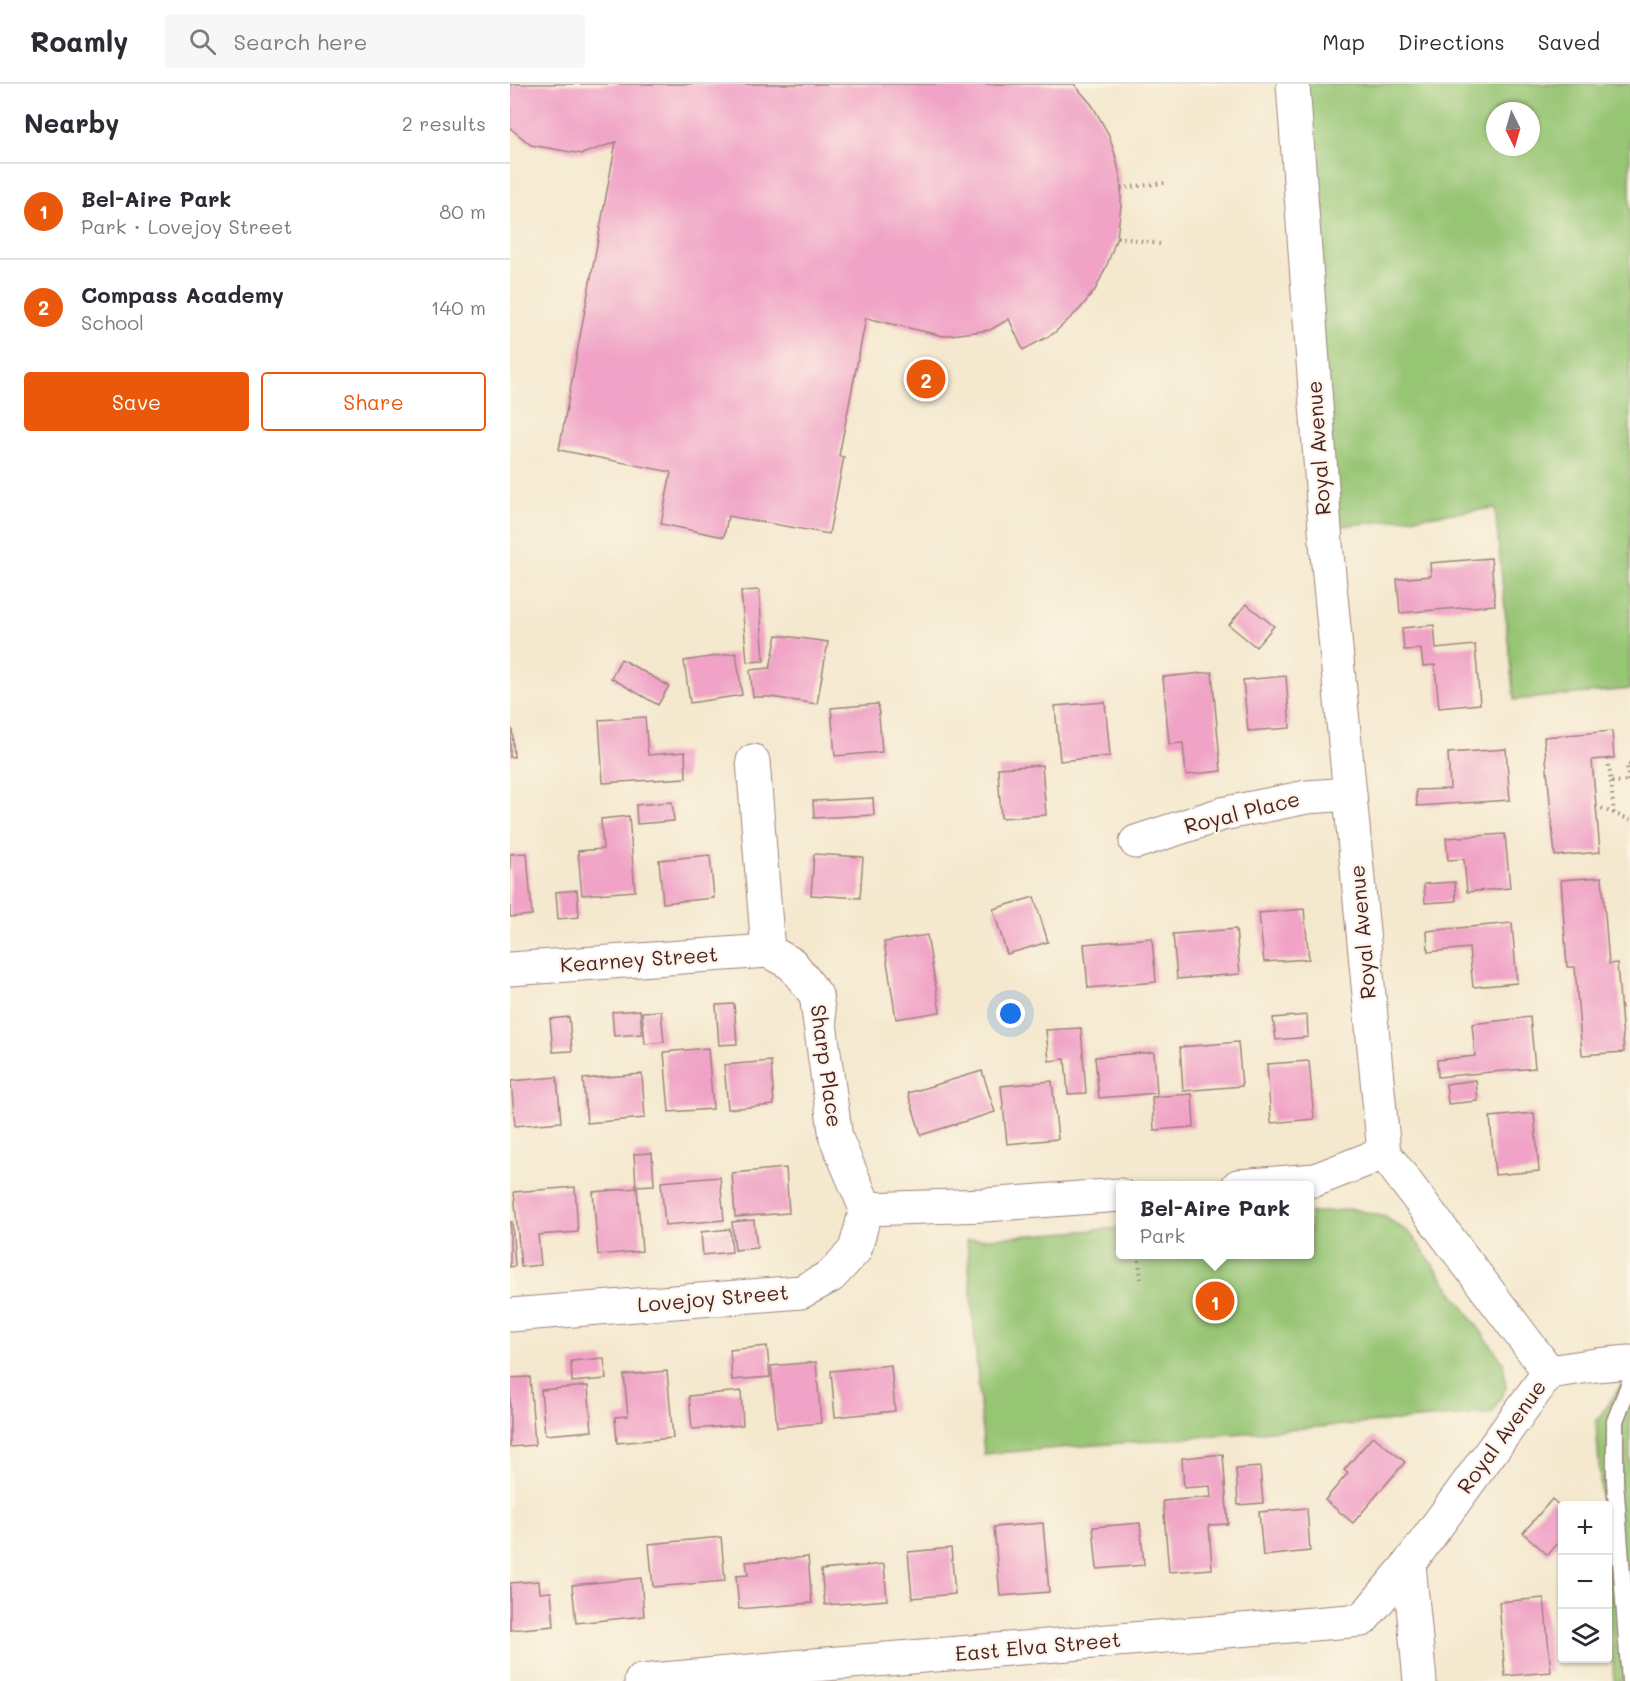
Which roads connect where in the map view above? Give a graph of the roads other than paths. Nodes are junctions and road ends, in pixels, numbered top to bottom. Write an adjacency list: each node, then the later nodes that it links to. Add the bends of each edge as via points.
1 (1293, 84): 3 (street, Royal Avenue, via 1326,543)
2 (753, 761): 5 (street)
3 (1350, 794): 4 (street, Royal Place, via 1307,797 1222,814); 7 (street, Royal Avenue)
4 (1137, 842)
5 (768, 951): 6 (street, Kearney Street); 10 (street, Sharp Place, via 792,964 816,995 836,1138)
6 (510, 969)
7 (1384, 1153): 8 (street, via 1315,1180); 13 (street, Royal Avenue)
8 (1300, 1181)
9 (1116, 1195): 10 (street)
10 (866, 1209): 11 (street, Lovejoy Street, via 855,1250 831,1276 801,1293)
11 (510, 1315)
12 (1630, 1362): 13 (street)
13 (1549, 1372): 15 (street, Royal Avenue)
14 (1630, 1382): 18 (lane, via 1616,1421 1615,1481)
15 (1409, 1564): 16 (street, East Elva Street, via 1362,1620); 17 (street)
16 (641, 1681)
17 (1420, 1681)
18 (1630, 1681)

